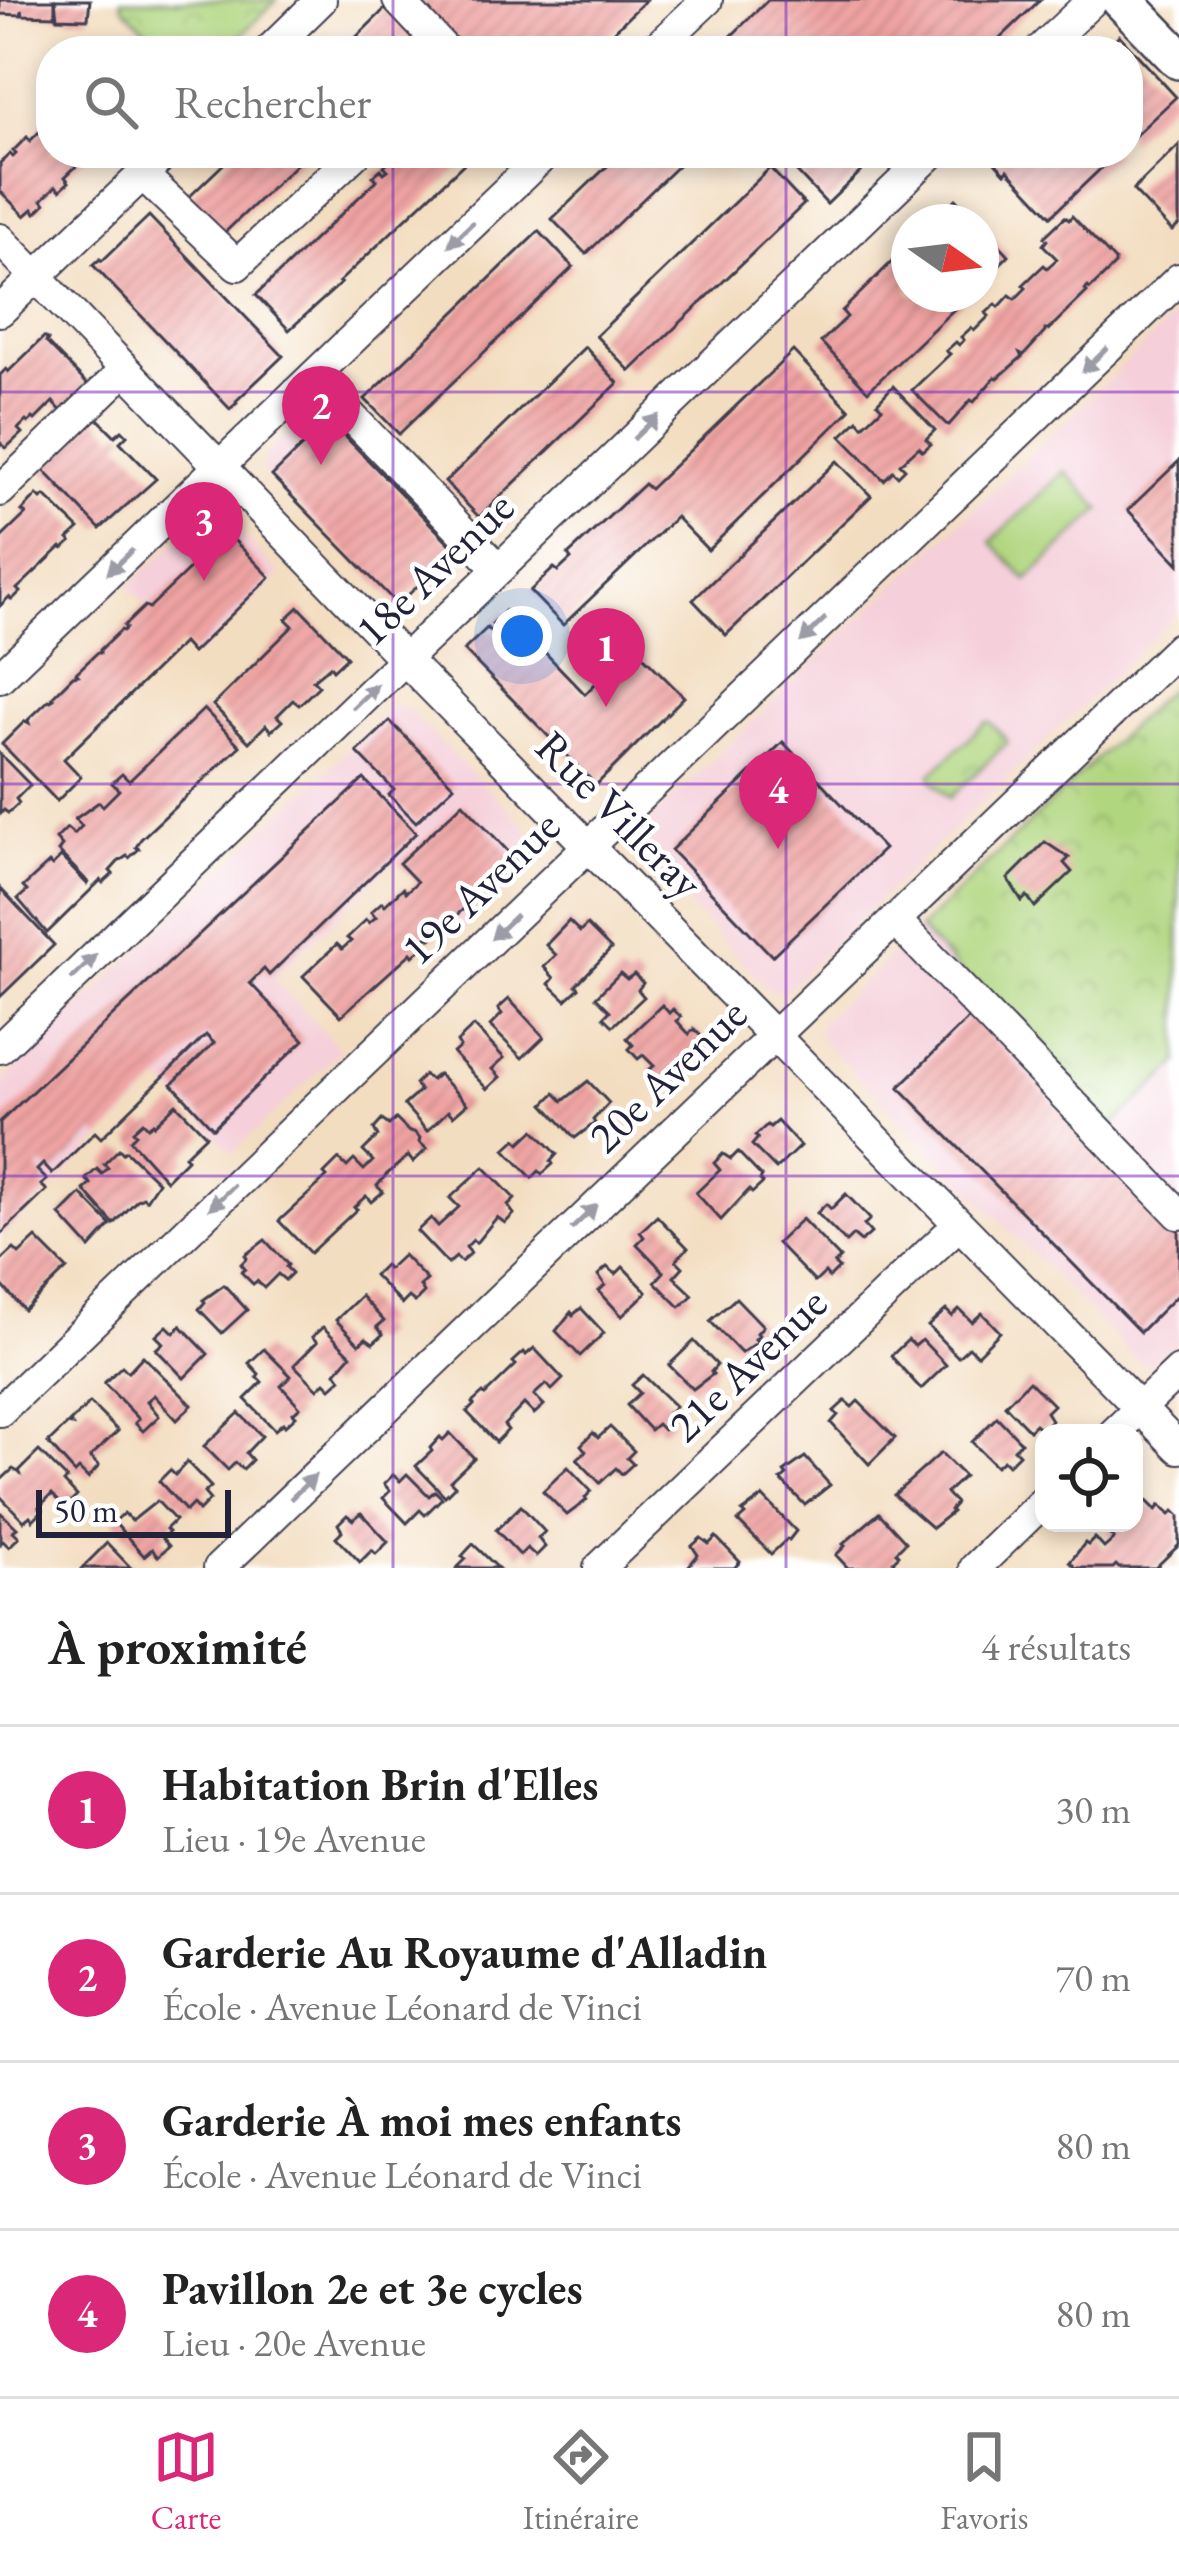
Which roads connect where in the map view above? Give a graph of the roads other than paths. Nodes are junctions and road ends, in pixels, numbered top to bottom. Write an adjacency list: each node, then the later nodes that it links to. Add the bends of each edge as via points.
1 (320, 0): 6 (street)
2 (398, 0): 7 (street)
3 (707, 0): 8 (street)
4 (1093, 0): 9 (street)
5 (1122, 0): 10 (main road)
6 (283, 36)
7 (432, 36)
8 (669, 36)
9 (1055, 36)
10 (1179, 59)
11 (150, 168): 17 (street)
12 (157, 168): 13 (street, via 237,266)
13 (340, 168)
14 (529, 168): 21 (street, one-way to 21)
15 (916, 168): 24 (street, 18e Avenue, one-way to 15)
16 (0, 239): 17 (street, Rue Villeray)
17 (37, 276): 19 (street); 20 (street, Rue Villeray)
18 (1179, 278): 28 (street, 19e Avenue, one-way to 28)
19 (0, 311)
20 (125, 370): 22 (street, Rue Villeray); 23 (street)
21 (313, 377): 22 (street); 24 (street)
22 (219, 466): 26 (street, Rue Villeray); 27 (street, one-way to 27)
23 (0, 491)
24 (499, 568): 26 (street, 18e Avenue)
25 (1179, 648): 29 (street, 20e Avenue)
26 (404, 659): 28 (street, Rue Villeray); 31 (street, 18e Avenue, one-way to 26)
27 (0, 677)
28 (588, 846): 30 (street, Rue Villeray); 36 (street, 19e Avenue, one-way to 36)
29 (896, 920): 30 (street, 20e Avenue); 32 (street)
30 (774, 1035): 33 (street, Rue Villeray); 40 (street, 20e Avenue, one-way to 30)
31 (0, 1048)
32 (1179, 1214)
33 (958, 1225): 35 (street, Rue Villeray); 41 (street, 21e Avenue)
34 (1179, 1371): 35 (street)
35 (1141, 1408): 37 (street); 38 (street, Rue Villeray)
36 (0, 1411)
37 (1124, 1424)
38 (1179, 1448)
39 (1035, 1510): 42 (street)
40 (219, 1568)
41 (599, 1568)
42 (975, 1568)

